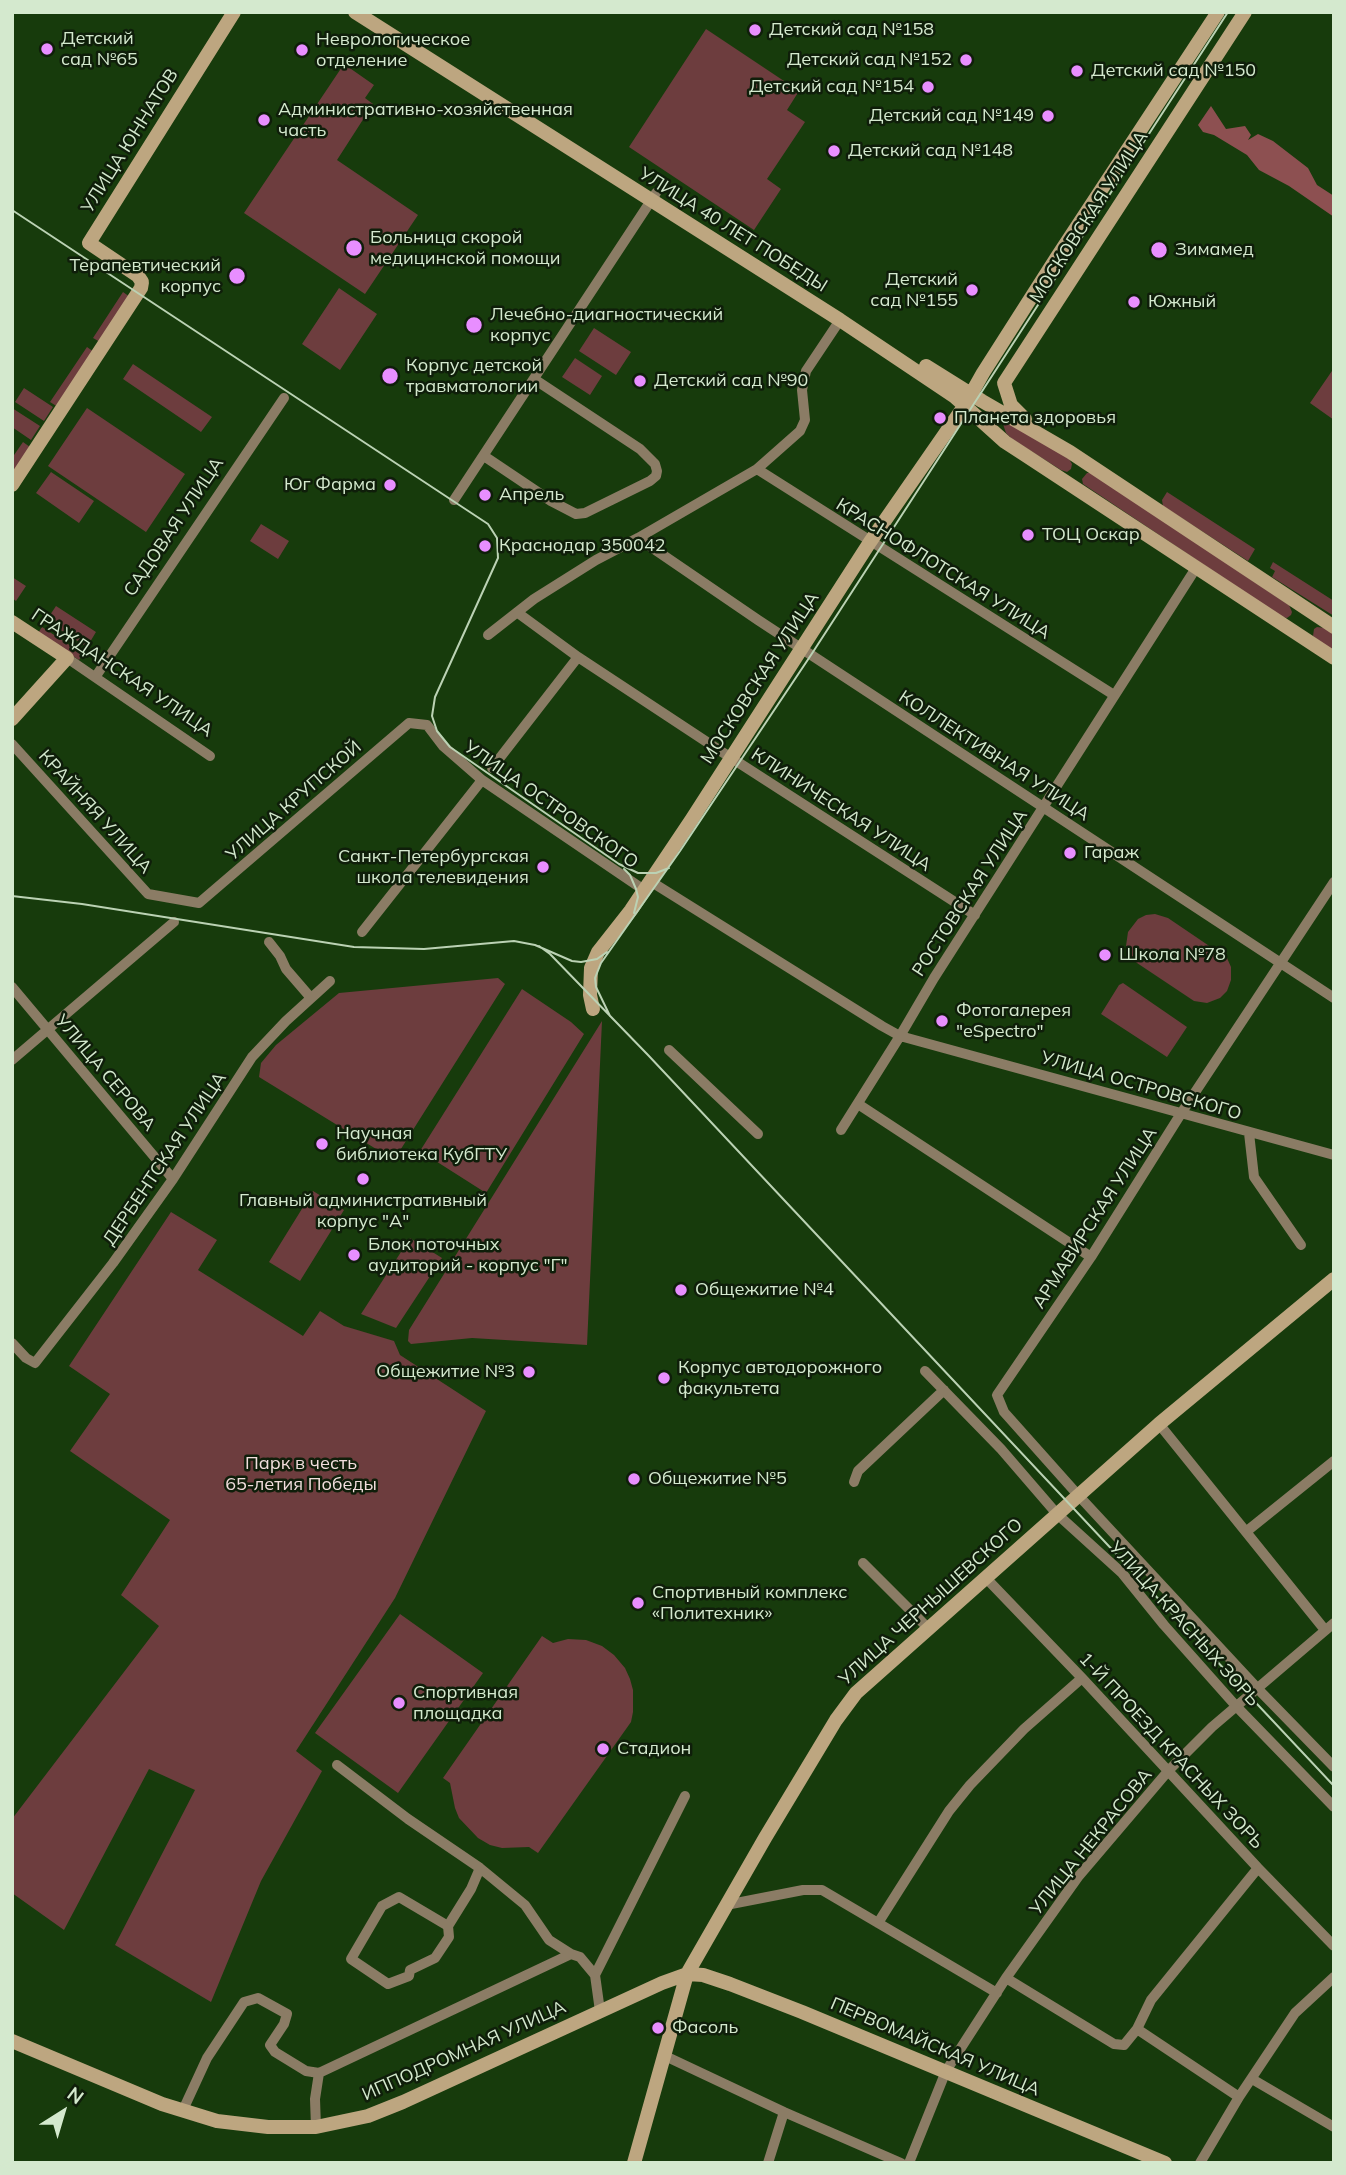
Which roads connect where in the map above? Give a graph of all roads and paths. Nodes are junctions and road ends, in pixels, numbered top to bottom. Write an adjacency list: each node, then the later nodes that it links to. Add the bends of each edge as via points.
1 (234, 12): 17 (street, УЛИЦА ЮННАТОВ, via 89,243 138,276 141,288)
2 (355, 12): 6 (street, УЛИЦА 40 ЛЕТ ПОБЕДЫ)
3 (372, 12): 6 (street, УЛИЦА 40 ЛЕТ ПОБЕДЫ)
4 (1218, 12): 9 (street, МОСКОВСКАЯ УЛИЦА)
5 (1245, 12): 13 (street, МОСКОВСКАЯ УЛИЦА, via 1004,383 1017,412)
6 (653, 197): 7 (street, УЛИЦА 40 ЛЕТ ПОБЕДЫ); 8 (street, УЛИЦА 40 ЛЕТ ПОБЕДЫ); 10 (street)
7 (840, 320): 12 (street, УЛИЦА 40 ЛЕТ ПОБЕДЫ); 15 (street, via 806,372 802,390 805,420 800,431)
8 (936, 372): 9 (street, via 966,381); 12 (street, УЛИЦА 40 ЛЕТ ПОБЕДЫ)
9 (983, 373): 12 (street, МОСКОВСКАЯ УЛИЦА)
10 (534, 379): 14 (street); 14 (street, via 640,449 654,464 656,476 576,514)
11 (284, 398): 34 (street, САДОВАЯ УЛИЦА)
12 (968, 400): 13 (street, УЛИЦА 40 ЛЕТ ПОБЕДЫ); 18 (street, УЛИЦА 40 ЛЕТ ПОБЕДЫ, via 1004,442); 21 (street, МОСКОВСКАЯ УЛИЦА)
13 (1046, 437): 16 (street, УЛИЦА 40 ЛЕТ ПОБЕДЫ)
14 (484, 456): 19 (street)
15 (757, 469): 20 (street); 21 (street, КРАСНОФЛОТСКАЯ УЛИЦА)
16 (1096, 470): 18 (street, via 1084,471 1079,477 1077,485); 23 (street, УЛИЦА 40 ЛЕТ ПОБЕДЫ)
17 (12, 485)
18 (1082, 492): 22 (street, УЛИЦА 40 ЛЕТ ПОБЕДЫ)
19 (454, 500)
20 (638, 538): 24 (street, via 596,559); 30 (street, КОЛЛЕКТИВНАЯ УЛИЦА)
21 (870, 542): 30 (street, МОСКОВСКАЯ УЛИЦА); 35 (street, КРАСНОФЛОТСКАЯ УЛИЦА)
22 (1196, 568): 25 (street, УЛИЦА 40 ЛЕТ ПОБЕДЫ); 35 (street, РОСТОВСКАЯ УЛИЦА)
23 (1292, 600): 25 (street, via 1297,618); 27 (street, УЛИЦА 40 ЛЕТ ПОБЕДЫ)
24 (518, 613): 28 (street); 31 (street, КЛИНИЧЕСКАЯ УЛИЦА)
25 (1278, 621): 29 (street, УЛИЦА 40 ЛЕТ ПОБЕДЫ)
26 (12, 622): 32 (street, ГРАЖДАНСКАЯ УЛИЦА)
27 (1330, 625): 29 (street, УЛИЦА 40 ЛЕТ ПОБЕДЫ, via 1312,622 1307,627)
28 (488, 635)
29 (1312, 644): 33 (street, УЛИЦА 40 ЛЕТ ПОБЕДЫ)
30 (802, 649): 40 (street, МОСКОВСКАЯ УЛИЦА); 43 (street, КОЛЛЕКТИВНАЯ УЛИЦА)
31 (578, 657): 40 (street, КЛИНИЧЕСКАЯ УЛИЦА); 41 (street)
32 (67, 658): 34 (street, ГРАЖДАНСКАЯ УЛИЦА); 36 (street)
33 (1334, 658)
34 (96, 676): 39 (street, ГРАЖДАНСКАЯ УЛИЦА)
35 (1114, 695): 43 (street, РОСТОВСКАЯ УЛИЦА)
36 (12, 719)
37 (409, 723): 42 (street, УЛИЦА ОСТРОВСКОГО, via 428,725 443,746); 46 (street, УЛИЦА КРУПСКОЙ)
38 (12, 744): 46 (street, КРАЙНЯЯ УЛИЦА, via 148,894)
39 (210, 756)
40 (731, 758): 45 (street, МОСКОВСКАЯ УЛИЦА); 47 (street, КЛИНИЧЕСКАЯ УЛИЦА)
41 (492, 768)
42 (482, 780): 45 (street, УЛИЦА ОСТРОВСКОГО); 49 (street)
43 (1045, 808): 47 (street, РОСТОВСКАЯ УЛИЦА); 51 (street, КОЛЛЕКТИВНАЯ УЛИЦА)
44 (1334, 882): 51 (street, АРМАВИРСКАЯ УЛИЦА)
45 (647, 886): 56 (street, МОСКОВСКАЯ УЛИЦА, via 591,968); 58 (street, УЛИЦА ОСТРОВСКОГО)
46 (200, 903)
47 (975, 915): 58 (street, РОСТОВСКАЯ УЛИЦА)
48 (174, 922): 57 (street)
49 (362, 932)
50 (269, 943): 54 (street)
51 (1281, 964): 55 (street, КОЛЛЕКТИВНАЯ УЛИЦА); 62 (street, АРМАВИРСКАЯ УЛИЦА)
52 (330, 981): 54 (street, ДЕРБЕНТСКАЯ УЛИЦА)
53 (12, 987): 57 (street, УЛИЦА СЕРОВА)
54 (312, 998): 67 (street, ДЕРБЕНТСКАЯ УЛИЦА, via 252,1057)
55 (1334, 998)
56 (593, 1009)
57 (49, 1029): 60 (street); 67 (street, УЛИЦА СЕРОВА)
58 (900, 1036): 61 (street, РОСТОВСКАЯ УЛИЦА); 62 (street, УЛИЦА ОСТРОВСКОГО)
59 (669, 1050): 65 (street)
60 (12, 1060)
61 (858, 1104): 63 (street, РОСТОВСКАЯ УЛИЦА); 69 (street)
62 (1182, 1112): 64 (street, УЛИЦА ОСТРОВСКОГО); 69 (street, АРМАВИРСКАЯ УЛИЦА)
63 (841, 1130)
64 (1249, 1133): 66 (street, УЛИЦА ОСТРОВСКОГО); 68 (street, via 1254,1177)
65 (758, 1135)
66 (1334, 1155)
67 (173, 1179): 71 (street, ДЕРБЕНТСКАЯ УЛИЦА, via 114,1263 34,1363)
68 (1301, 1245)
69 (1091, 1257): 77 (street, АРМАВИРСКАЯ УЛИЦА, via 997,1395 1004,1412)
70 (1332, 1284): 74 (street, УЛИЦА ЧЕРНЫШЕВСКОГО)
71 (12, 1343)
72 (925, 1370): 73 (street, УЛИЦА КРАСНЫХ ЗОРЬ)
73 (944, 1390): 76 (street, via 858,1471); 78 (street, УЛИЦА КРАСНЫХ ЗОРЬ)
74 (1159, 1424): 77 (street, УЛИЦА ЧЕРНЫШЕВСКОГО); 79 (street)
75 (1334, 1461): 79 (street)
76 (854, 1482)
77 (1078, 1495): 78 (street, УЛИЦА ЧЕРНЫШЕВСКОГО); 86 (street)
78 (1057, 1514): 81 (street, УЛИЦА ЧЕРНЫШЕВСКОГО); 87 (street, УЛИЦА КРАСНЫХ ЗОРЬ, via 1122,1573)
79 (1247, 1531): 84 (street)
80 (863, 1563): 83 (street)
81 (985, 1577): 83 (street, УЛИЦА ЧЕРНЫШЕВСКОГО); 85 (street, 1-Й ПРОЕЗД КРАСНЫХ ЗОРЬ)
82 (1334, 1623): 84 (street, УЛИЦА НЕКРАСОВА)
83 (928, 1628): 95 (street, УЛИЦА ЧЕРНЫШЕВСКОГО, via 856,1693 836,1720)
84 (1325, 1630): 86 (street, УЛИЦА НЕКРАСОВА)
85 (1082, 1678): 90 (street, 1-Й ПРОЕЗД КРАСНЫХ ЗОРЬ); 96 (street, via 970,1785)
86 (1258, 1689): 87 (street, УЛИЦА НЕКРАСОВА); 89 (street)
87 (1236, 1706): 90 (street, УЛИЦА НЕКРАСОВА); 92 (street, УЛИЦА КРАСНЫХ ЗОРЬ)
88 (337, 1765): 93 (street)
89 (1334, 1767)
90 (1169, 1770): 94 (street, 1-Й ПРОЕЗД КРАСНЫХ ЗОРЬ); 103 (street, УЛИЦА НЕКРАСОВА, via 1078,1877)
91 (685, 1796): 101 (street)
92 (1334, 1807)
93 (481, 1868): 97 (street); 99 (street, via 525,1905 549,1940)
94 (1258, 1868): 98 (street, 1-Й ПРОЕЗД КРАСНЫХ ЗОРЬ); 106 (street, via 1151,2000)
95 (726, 1905): 96 (street, via 803,1889 822,1890); 100 (street, УЛИЦА ЧЕРНЫШЕВСКОГО)
96 (878, 1923): 104 (street)
97 (448, 1926): 97 (street, via 449,1937 435,1958 410,1969 409,1976 388,1983 351,1959 383,1906 399,1898)
98 (1334, 1946)
99 (571, 1954): 101 (street, via 580,1957); 110 (street)
100 (687, 1974): 105 (street, ИППОДРОМНАЯ УЛИЦА); 108 (street, УЛИЦА ЧЕРНЫШЕВСКОГО); 109 (street, ПЕРВОМАЙСКАЯ УЛИЦА, via 730,1983)
101 (595, 1975): 105 (street)
102 (1334, 1977): 111 (street, via 1295,2013)
103 (1006, 1978): 104 (street, УЛИЦА НЕКРАСОВА); 106 (street, via 1114,2044 1124,2045)
104 (997, 1993): 109 (street, УЛИЦА НЕКРАСОВА)
105 (600, 2011): 115 (street, ИППОДРОМНАЯ УЛИЦА, via 403,2102 368,2116)
106 (1137, 2029): 112 (street)
107 (12, 2041): 113 (street, ИППОДРОМНАЯ УЛИЦА)
108 (663, 2055): 114 (street); 117 (street, УЛИЦА ЧЕРНЫШЕВСКОГО)
109 (946, 2071): 120 (street, УЛИЦА НЕКРАСОВА); 121 (street, ПЕРВОМАЙСКАЯ УЛИЦА)
110 (319, 2073): 113 (street, via 306,2071 275,2052 270,2045 286,2014 258,1998 244,2003 207,2058); 115 (street)
111 (1252, 2079): 112 (street); 116 (street)
112 (1239, 2097): 122 (street)
113 (183, 2110): 115 (street, ИППОДРОМНАЯ УЛИЦА, via 217,2121)
114 (784, 2112): 118 (street); 119 (street)
115 (316, 2127)
116 (1334, 2127)
117 (634, 2163)
118 (768, 2163)
119 (901, 2163)
120 (909, 2163)
121 (1165, 2163)
122 (1200, 2163)

